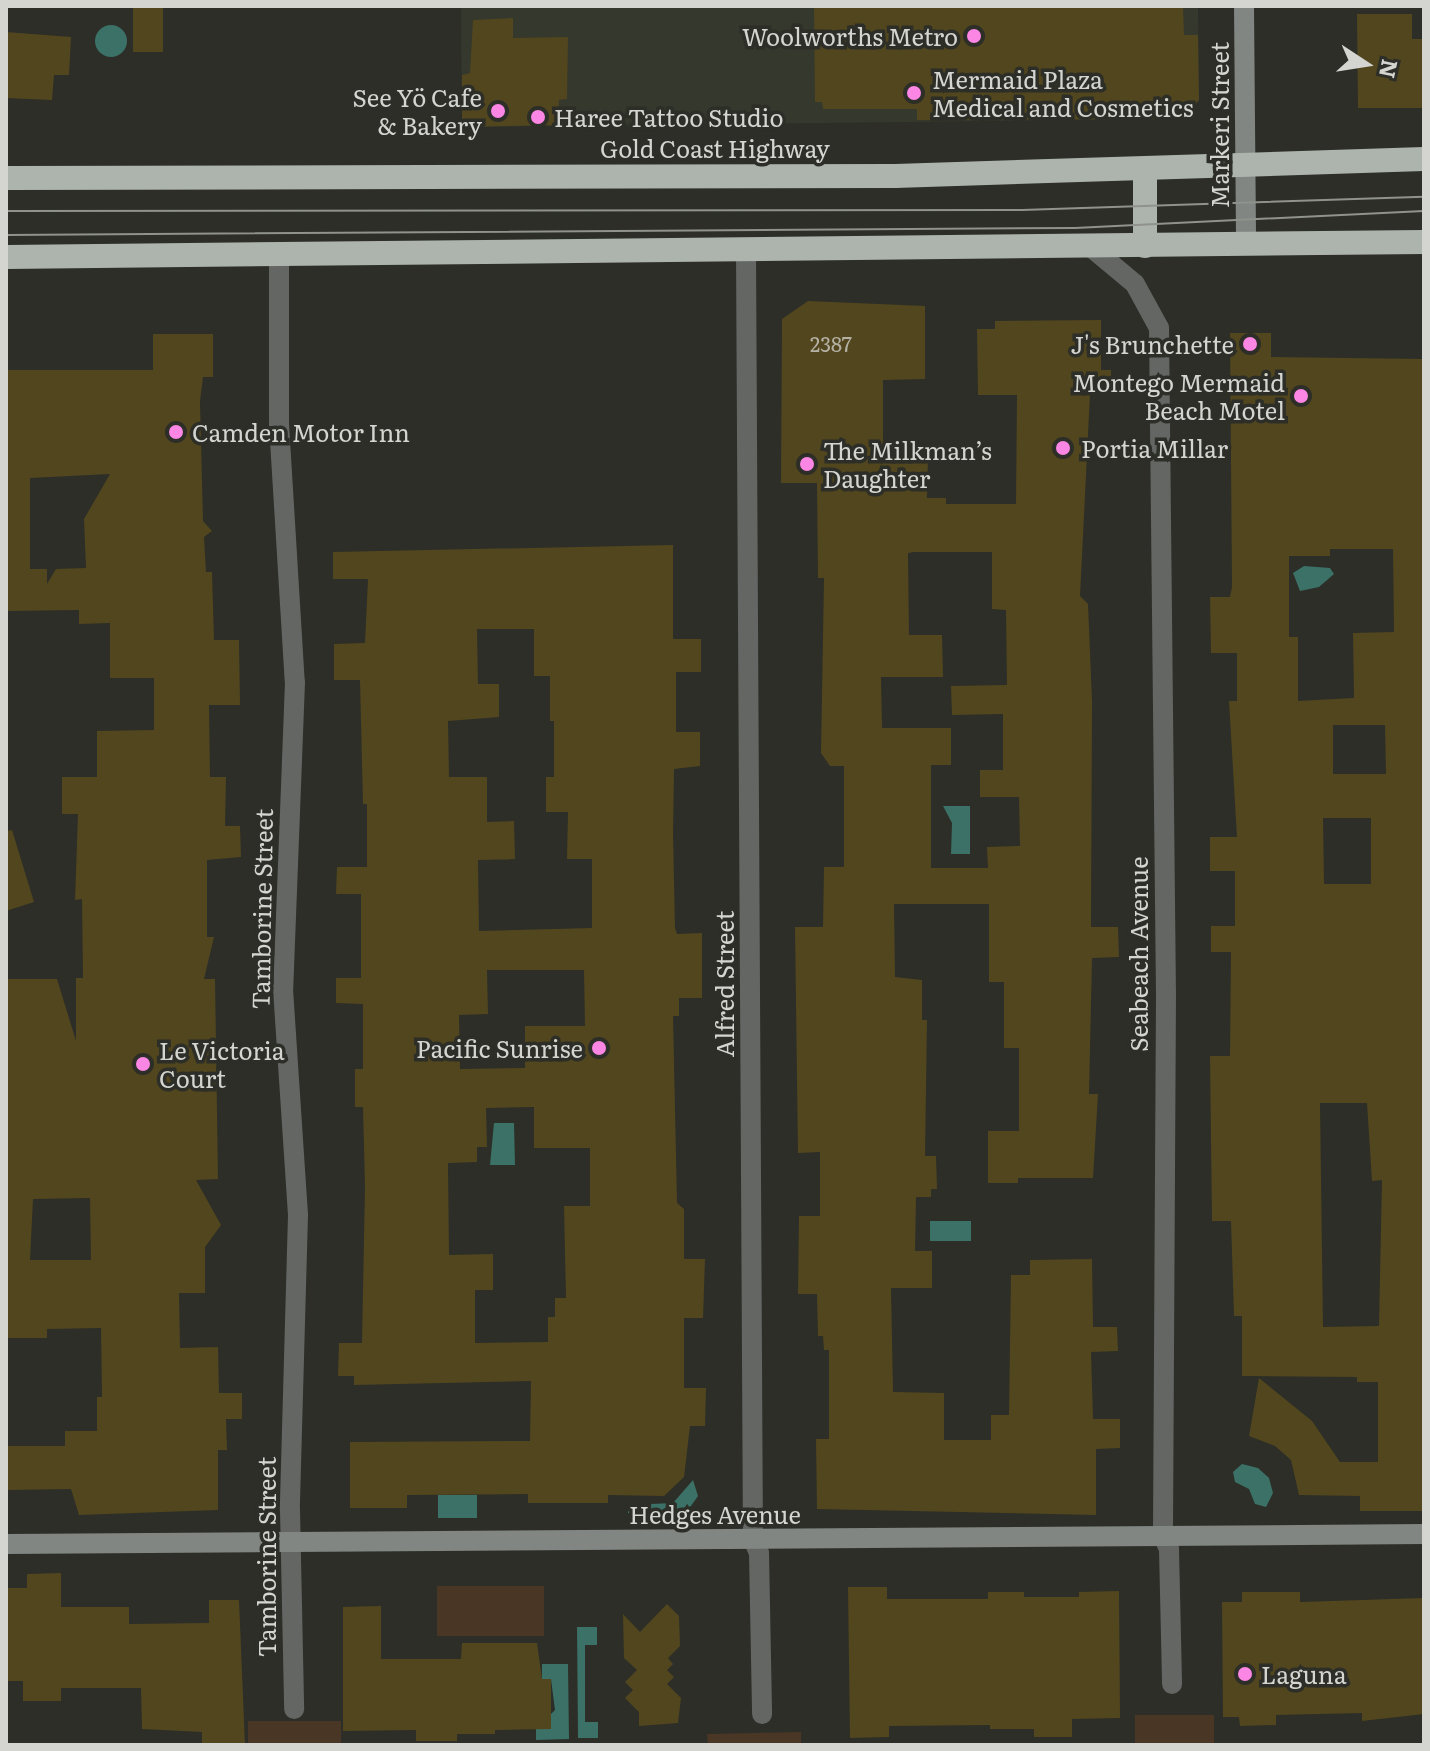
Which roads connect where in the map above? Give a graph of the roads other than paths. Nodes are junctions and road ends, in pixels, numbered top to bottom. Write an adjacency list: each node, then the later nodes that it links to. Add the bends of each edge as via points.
1 (1244, 6): 3 (street, Markeri Street)
2 (1424, 159): 3 (highway, Gold Coast Highway)
3 (1247, 162): 4 (highway, Gold Coast Highway); 7 (street, Markeri Street)
4 (1145, 170): 5 (highway, Gold Coast Highway, via 642,178); 8 (highway)
5 (6, 178)
6 (1424, 242): 7 (highway)
7 (1246, 244): 8 (highway)
8 (1145, 246): 9 (highway)
9 (1092, 248): 10 (highway); 14 (street, Seabeach Avenue, via 1135,284 1159,328 1166,994)
10 (746, 251): 11 (highway); 15 (street, Alfred Street)
11 (279, 255): 12 (highway); 16 (street, Tamborine Street, via 279,437 295,682 283,955 298,1215)
12 (6, 257)
13 (1424, 1534): 14 (street, Hedges Avenue)
14 (1163, 1536): 15 (street, Hedges Avenue); 18 (street, Seabeach Avenue, via 1169,1549)
15 (753, 1539): 16 (street, Hedges Avenue); 20 (street, Alfred Street, via 759,1553)
16 (291, 1543): 17 (street, Hedges Avenue); 19 (street, Tamborine Street)
17 (6, 1544)
18 (1172, 1684)
19 (294, 1709)
20 (762, 1714)

